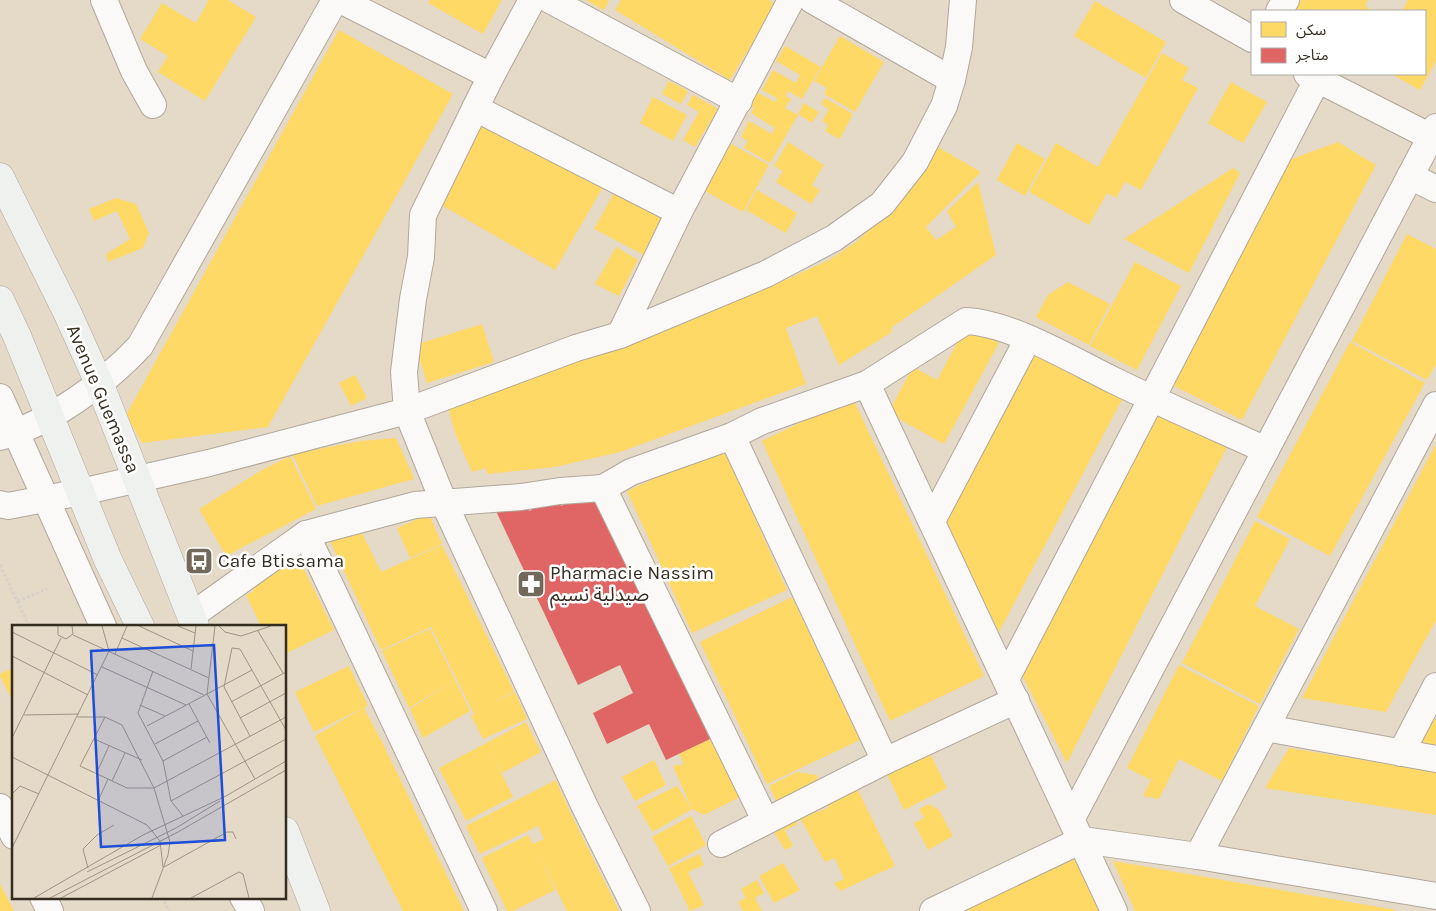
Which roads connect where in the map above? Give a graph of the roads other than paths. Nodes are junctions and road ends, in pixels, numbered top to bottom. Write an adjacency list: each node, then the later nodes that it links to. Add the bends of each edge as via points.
1 (104, 0): 15 (street, via 134,71)
2 (335, 0): 26 (street, via 140,346)
3 (340, 0): 11 (street)
4 (532, 0): 11 (street)
5 (550, 0): 14 (street)
6 (791, 0): 14 (street)
7 (812, 0): 13 (street)
8 (963, 0): 13 (street, via 959,48)
9 (1183, 0): 10 (street)
10 (1251, 38)
11 (491, 76): 16 (street)
12 (1312, 77): 17 (street); 28 (street)
13 (952, 80): 23 (street, via 944,106 915,162 882,204 834,238 766,274)
14 (738, 101): 21 (street)
15 (153, 105)
16 (475, 108): 21 (street); 30 (street, via 423,215 421,257 404,372)
17 (1434, 133): 18 (street)
18 (1410, 176): 20 (street); 34 (street)
19 (0, 177): 26 (main road, Avenue Guemassa)
20 (1436, 189)
21 (679, 212): 23 (street)
22 (0, 300): 31 (main road)
23 (620, 335): 30 (street, via 576,348)
24 (1028, 339): 25 (street, via 966,321); 28 (street); 41 (street)
25 (866, 384): 33 (street, via 762,421); 41 (street)
26 (100, 385): 31 (street); 35 (main road, Avenue Guemassa)
27 (0, 397): 32 (street)
28 (1152, 399): 34 (street); 47 (street)
29 (1436, 404): 48 (street)
30 (407, 411): 35 (street); 39 (street)
31 (49, 414): 32 (street); 37 (main road)
32 (8, 435): 38 (street)
33 (732, 436): 36 (street, via 631,472); 51 (street)
34 (1266, 450): 54 (street)
35 (137, 478): 37 (street); 43 (main road, Avenue Guemassa)
36 (603, 488): 39 (street); 53 (street)
37 (81, 492): 38 (street); 45 (main road, via 108,560)
38 (45, 500): 40 (street, via 8,506); 44 (street)
39 (444, 503): 42 (street, via 415,505); 68 (street, via 585,807)
40 (0, 504)
41 (932, 521): 47 (street)
42 (306, 534): 43 (street); 67 (street)
43 (193, 621)
44 (103, 625)
45 (140, 625)
46 (1436, 686): 49 (street)
47 (1011, 690): 51 (street); 54 (street)
48 (1266, 728): 49 (street); 58 (street)
49 (1401, 753): 50 (street)
50 (1436, 759)
51 (885, 761): 53 (street)
52 (0, 807): 55 (street)
53 (765, 820): 57 (street)
54 (1077, 829): 58 (street); 69 (street); 70 (street)
55 (12, 832)
56 (286, 833): 66 (main road)
57 (720, 844)
58 (1198, 856): 60 (street)
59 (286, 884): 65 (main road)
60 (1436, 896)
61 (44, 898): 63 (street)
62 (244, 898): 64 (street)
63 (50, 911)
64 (251, 911)
65 (305, 911)
66 (316, 911)
67 (484, 911)
68 (638, 911)
69 (933, 911)
70 (1114, 911)

